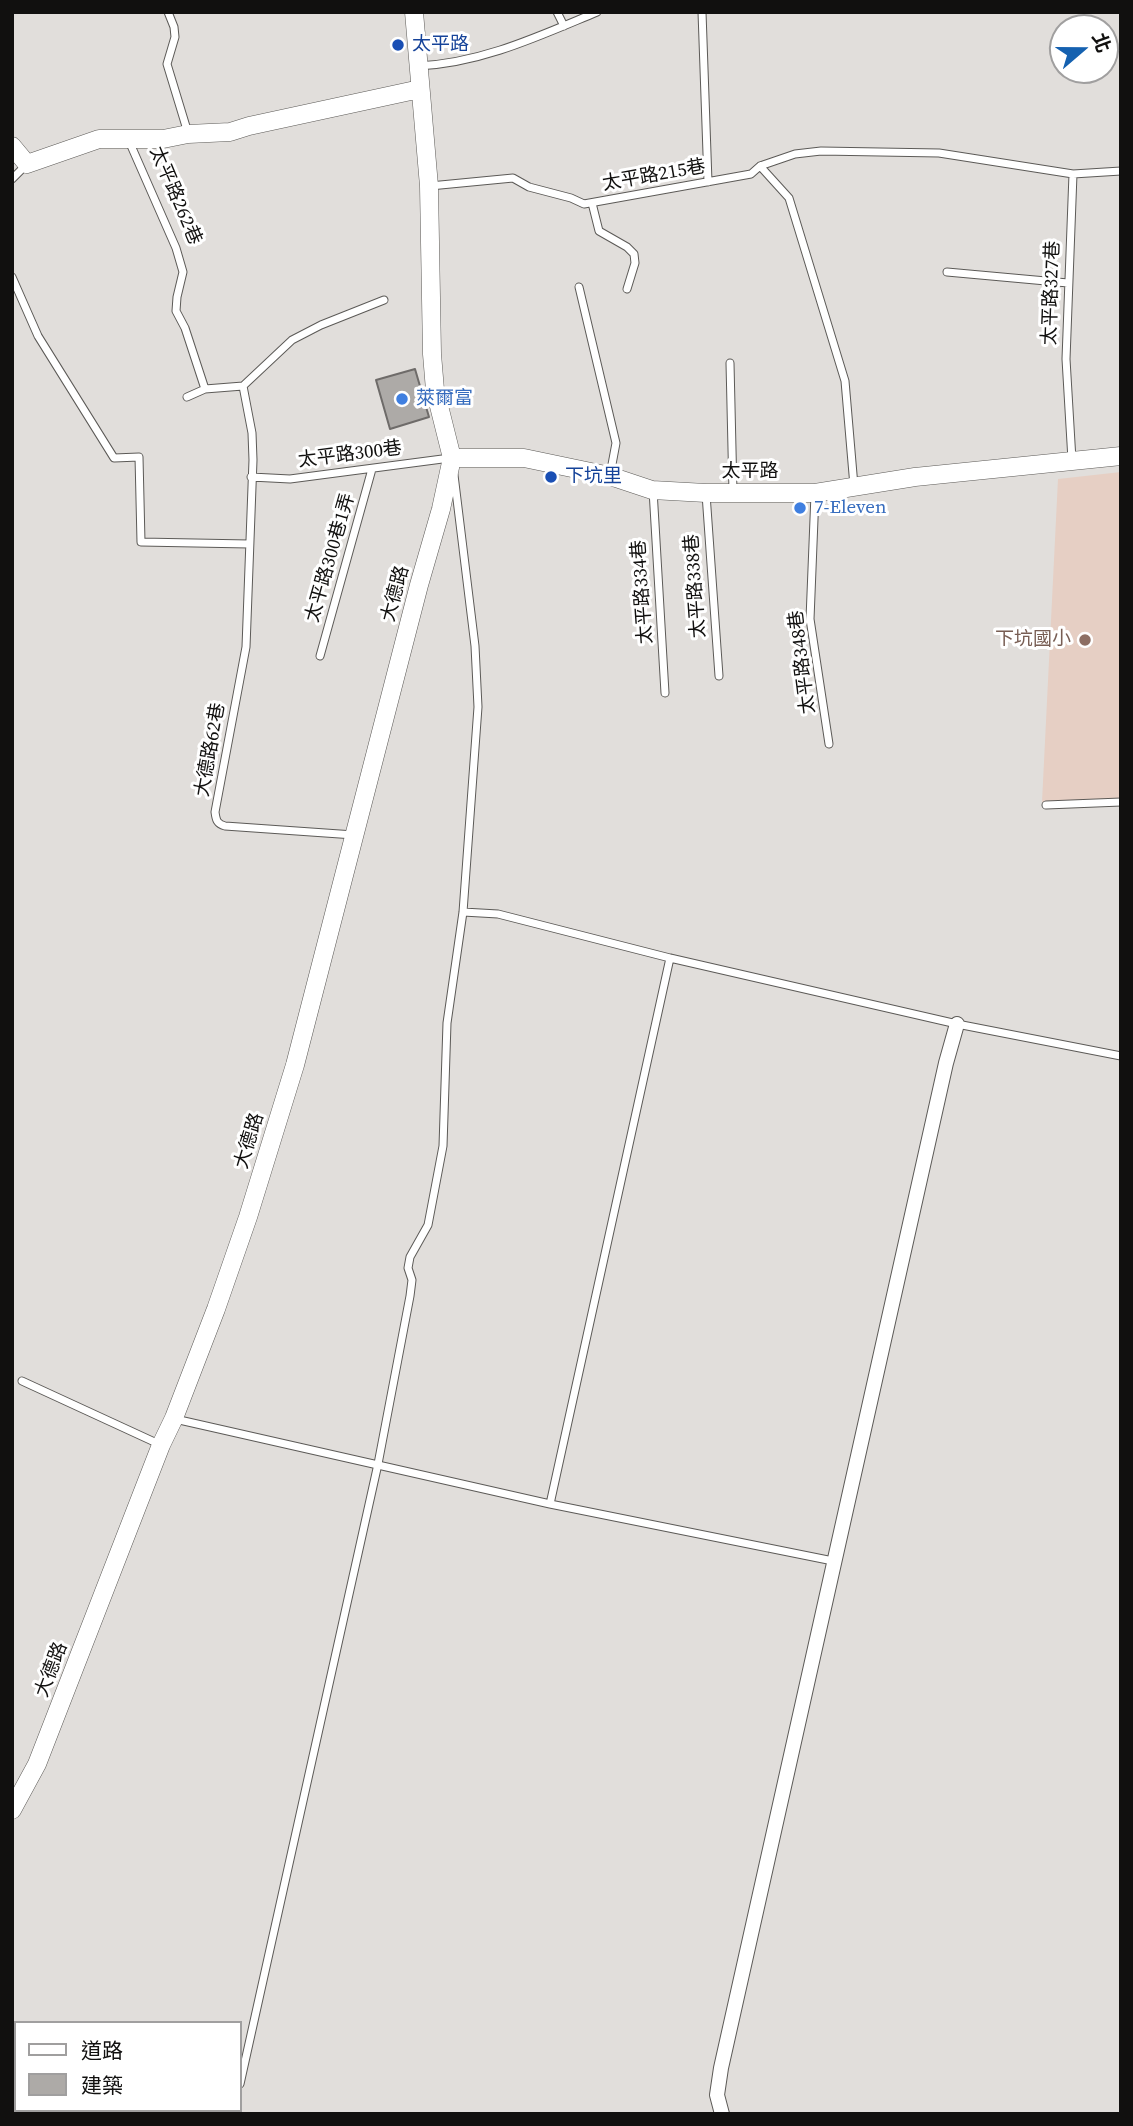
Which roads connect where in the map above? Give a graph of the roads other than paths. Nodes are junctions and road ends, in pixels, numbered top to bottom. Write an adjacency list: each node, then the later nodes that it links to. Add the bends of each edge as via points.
1 (168, 12): 9 (lane, 太平路262巷, via 175,37 167,64)
2 (414, 12): 7 (street)
3 (557, 12): 6 (lane)
4 (597, 12): 6 (lane)
5 (702, 12): 17 (lane)
6 (564, 26): 7 (lane, via 514,47 442,65)
7 (418, 66): 8 (street)
8 (420, 89): 9 (street, 太平路262巷, via 230,132); 18 (street)
9 (188, 134): 10 (street, 太平路262巷)
10 (128, 139): 12 (street, 太平路262巷, via 99,139); 28 (lane, 太平路262巷, via 176,248 183,272 176,311)
11 (12, 146): 12 (street)
12 (27, 164): 16 (lane, 太平路262巷)
13 (761, 166): 15 (lane, 太平路215巷, via 821,151 939,153); 17 (lane, 太平路215巷, via 751,174); 36 (lane, via 789,198 845,382)
14 (1121, 171): 15 (lane)
15 (1073, 174): 22 (lane, 太平路327巷)
16 (12, 179)
17 (708, 182): 19 (lane, 太平路215巷)
18 (429, 186): 19 (lane, 太平路215巷, via 513,178 529,187); 31 (street, via 435,390)
19 (592, 203): 24 (lane, via 599,231 634,254)
20 (947, 272): 22 (lane)
21 (12, 277): 41 (lane, via 38,336 114,458 139,457 141,542)
22 (1068, 283): 32 (lane, 太平路327巷, via 1066,359)
23 (579, 287): 34 (lane, via 616,443)
24 (627, 289)
25 (384, 300): 27 (lane, via 292,340)
26 (730, 363): 38 (lane)
27 (243, 386): 28 (lane); 35 (lane, via 252,433)
28 (205, 389): 29 (lane)
29 (187, 397)
30 (1121, 456): 32 (street, 太平路)
31 (452, 458): 33 (lane, 太平路300巷); 34 (street, 太平路, via 524,458); 48 (street, 大德路); 49 (lane, via 478,707)
32 (1072, 461): 36 (street, 太平路)
33 (372, 469): 35 (lane, 太平路300巷, via 290,479); 42 (lane, 太平路300巷1弄)
34 (610, 476): 37 (street, 太平路)
35 (251, 477): 41 (lane)
36 (855, 487): 39 (street, 太平路)
37 (652, 490): 40 (street, 太平路); 44 (lane, 太平路334巷)
38 (733, 493): 39 (street, 太平路); 40 (street, 太平路)
39 (815, 493): 45 (lane, 太平路348巷, via 810,619)
40 (706, 494): 43 (lane, 太平路338巷)
41 (248, 544): 48 (lane, 大德路62巷, via 246,647 216,820 225,826)
42 (320, 656)
43 (719, 676)
44 (665, 693)
45 (829, 744)
46 (1121, 802): 47 (lane)
47 (1046, 805)
48 (354, 835): 54 (street, 大德路, via 295,1065 248,1217)
49 (463, 912): 50 (lane, via 498,914); 56 (lane, via 447,1023 443,1146 428,1225 410,1257 411,1297)
50 (670, 958): 51 (lane); 57 (lane)
51 (957, 1024): 52 (lane); 58 (street)
52 (1121, 1056)
53 (22, 1381): 55 (lane)
54 (174, 1419): 55 (street, 大德路); 56 (lane)
55 (161, 1445): 59 (street, 大德路, via 37,1764)
56 (378, 1464): 57 (lane); 60 (lane)
57 (550, 1504): 58 (lane)
58 (833, 1561): 61 (street, via 721,2068 717,2095)
59 (12, 1810)
60 (242, 2075)
61 (722, 2114)

